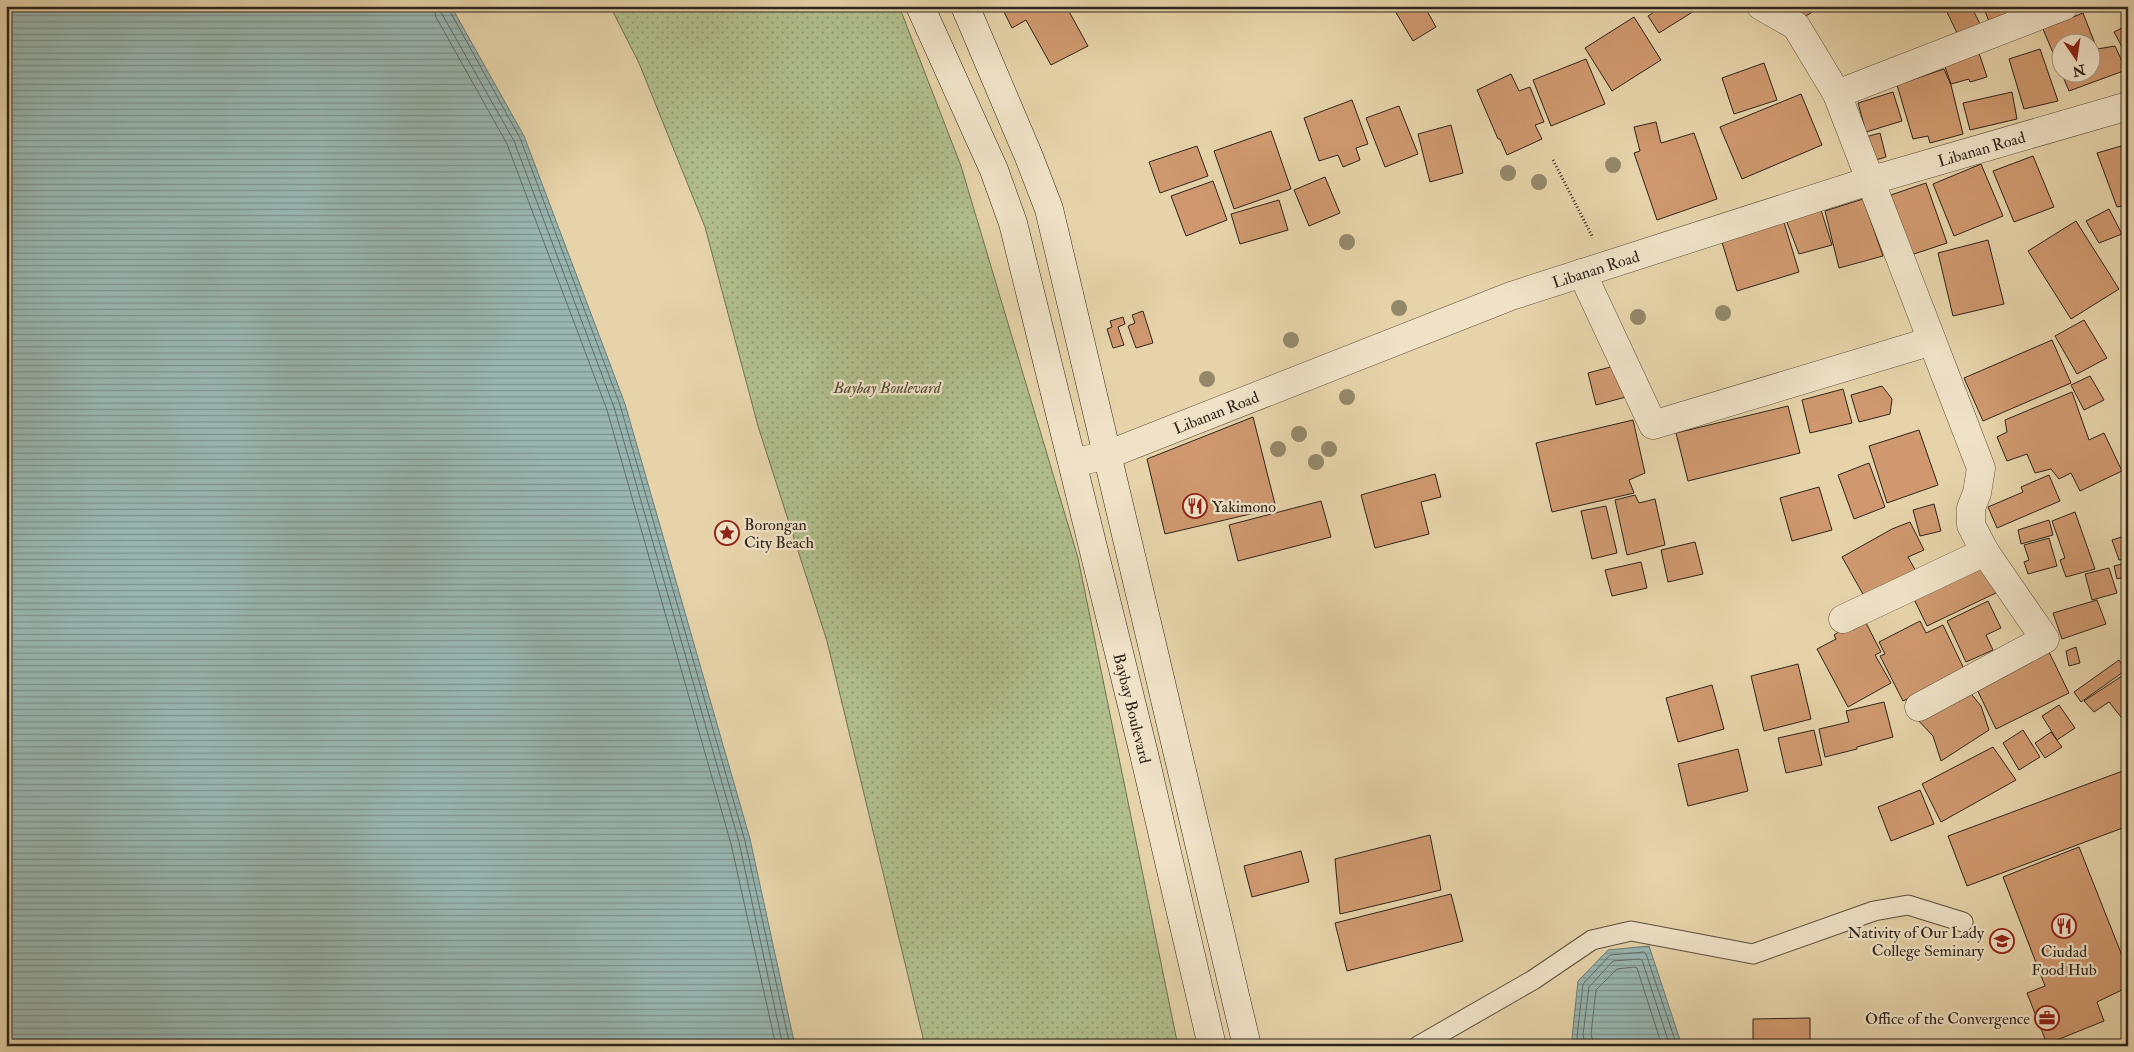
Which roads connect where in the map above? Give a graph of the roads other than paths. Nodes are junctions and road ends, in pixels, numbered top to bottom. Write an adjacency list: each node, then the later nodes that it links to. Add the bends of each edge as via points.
1 (920, 6): 11 (street, Baybay Boulevard, via 994,170 1010,214)
2 (965, 6): 10 (street, Baybay Boulevard, via 1049,210)
3 (1761, 6): 5 (street, via 1796,26)
4 (2064, 6): 5 (street)
5 (1837, 94): 7 (street)
6 (2128, 106): 7 (street, Libanan Road)
7 (1870, 181): 8 (street, Libanan Road); 9 (street)
8 (1582, 273): 9 (street, via 1653,425); 10 (street, Libanan Road, via 1511,296)
9 (1932, 341): 12 (street, via 1981,468 1970,525)
10 (1107, 455): 11 (street, Libanan Road); 17 (street, Baybay Boulevard)
11 (1073, 463): 16 (street, Baybay Boulevard)
12 (1984, 552): 13 (street); 14 (street, via 2045,639)
13 (1843, 619)
14 (1920, 707)
15 (1963, 922): 18 (lane, via 1908,905 1874,911 1753,954 1631,931 1592,940 1533,980)
16 (1212, 1046)
17 (1247, 1046)
18 (1418, 1046)

